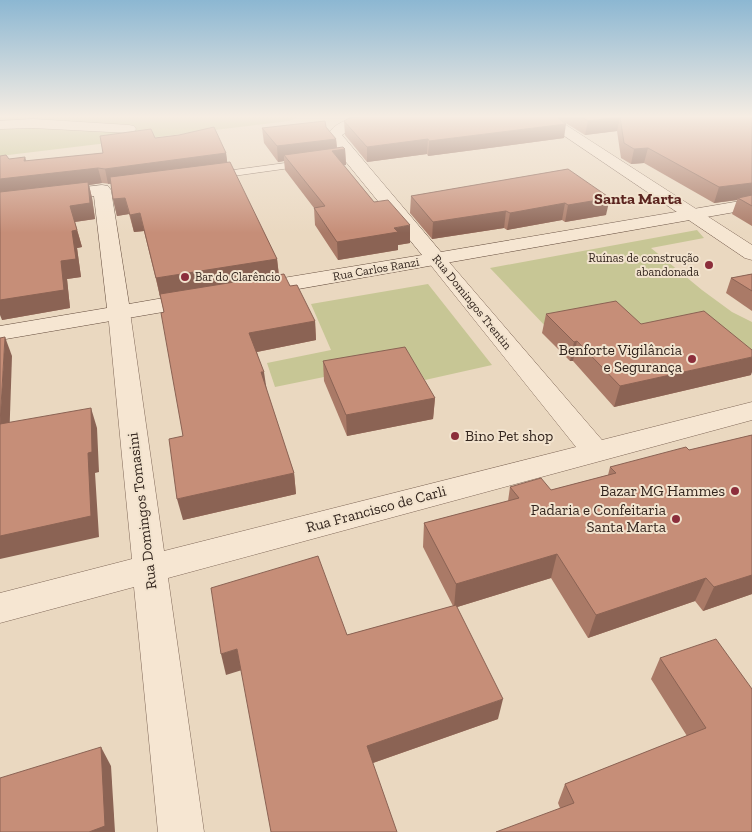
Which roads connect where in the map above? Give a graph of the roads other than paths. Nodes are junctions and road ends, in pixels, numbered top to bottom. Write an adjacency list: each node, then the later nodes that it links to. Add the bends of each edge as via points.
1 (344, 155): 9 (street, Rua Domingos Trentin)
2 (601, 155): 7 (street)
3 (322, 161): 4 (lane)
4 (198, 178)
5 (0, 202): 10 (street, Rua Domingos Tomasini, via 107,190)
6 (752, 204): 7 (street, Rua Carlos Ranzi)
7 (692, 215): 8 (street); 9 (street, Rua Carlos Ranzi)
8 (752, 254)
9 (436, 259): 10 (street, Rua Carlos Ranzi); 13 (street, Rua Domingos Trentin)
10 (119, 312): 11 (street, Rua Carlos Ranzi); 14 (street, Rua Domingos Tomasini)
11 (0, 333)
12 (752, 411): 13 (street, Rua Francisco de Carli)
13 (595, 452): 14 (street, Rua Francisco de Carli)
14 (150, 569): 15 (street, Rua Francisco de Carli); 16 (street, Rua Domingos Tomasini)
15 (0, 608)
16 (180, 832)

